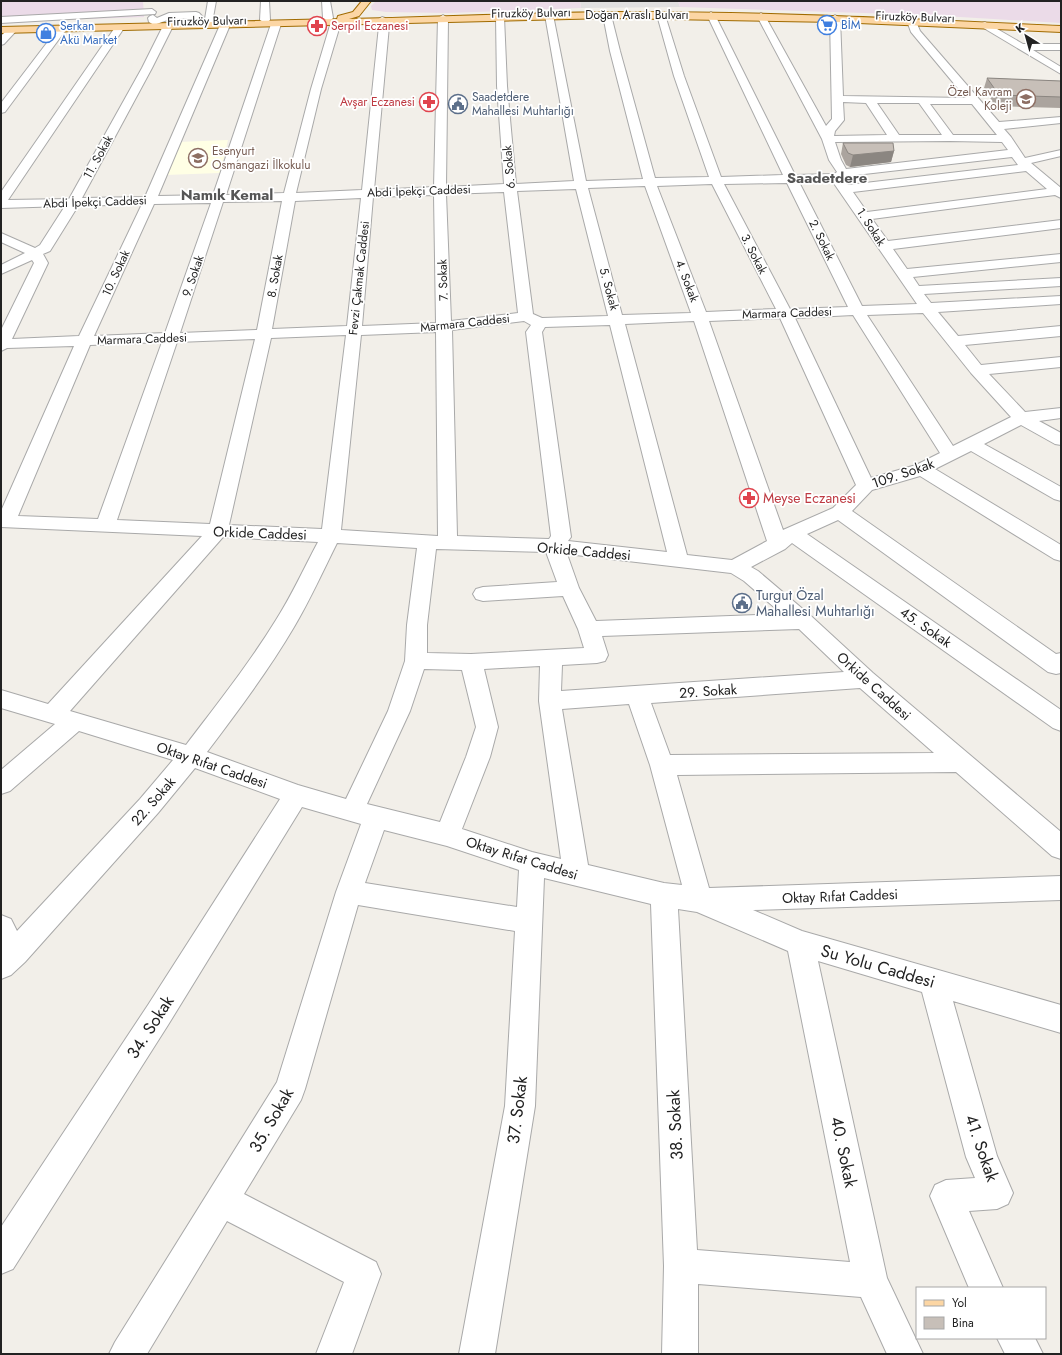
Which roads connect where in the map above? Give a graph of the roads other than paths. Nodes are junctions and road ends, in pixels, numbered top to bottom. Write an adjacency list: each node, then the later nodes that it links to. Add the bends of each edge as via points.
1 (152, 1): 11 (street)
2 (212, 1): 23 (street)
3 (265, 1): 24 (street, 9. Sokak)
4 (326, 1): 20 (street)
5 (365, 3): 16 (main road, via 365,12); 20 (main road, via 356,14)
6 (50, 6): 15 (street)
7 (607, 14): 8 (main road, Doğan Araslı Bulvarı); 13 (main road, Doğan Araslı Bulvarı); 59 (street, 4. Sokak)
8 (661, 15): 9 (main road, Doğan Araslı Bulvarı); 58 (street, 3. Sokak, via 679,76)
9 (711, 15): 14 (main road, Doğan Araslı Bulvarı); 57 (street, 2. Sokak)
10 (895, 15): 16 (main road, Firuzköy Bulvarı, via 654,11); 18 (main road, via 901,18); 21 (main road, Firuzköy Bulvarı)
11 (153, 16): 15 (street, via 104,12); 23 (main road, Firuzköy Bulvarı); 28 (main road, Firuzköy Bulvarı)
12 (500, 16): 13 (main road, Doğan Araslı Bulvarı); 17 (main road, Doğan Araslı Bulvarı); 61 (street, 6. Sokak, via 502,86)
13 (548, 16): 60 (street, 5. Sokak, via 558,56)
14 (761, 16): 18 (main road, Doğan Araslı Bulvarı); 48 (street, 1. Sokak)
15 (48, 18): 22 (street)
16 (387, 18): 17 (main road, Doğan Araslı Bulvarı); 20 (main road, Doğan Araslı Bulvarı); 65 (street, Fevzi Çakmak Caddesi, via 384,26)
17 (443, 18): 63 (street, 7. Sokak)
18 (816, 18): 19 (main road, Doğan Araslı Bulvarı)
19 (835, 18): 26 (main road, Doğan Araslı Bulvarı); 41 (street)
20 (335, 19): 24 (main road, Doğan Araslı Bulvarı); 66 (street, 8. Sokak)
21 (975, 19): 26 (main road, Doğan Araslı Bulvarı, via 919,18); 27 (main road, Firuzköy Bulvarı)
22 (1, 20)
23 (205, 21): 24 (main road, Firuzköy Bulvarı)
24 (270, 22): 29 (main road, Doğan Araslı Bulvarı); 67 (street, 9. Sokak)
25 (929, 22): 26 (street); 30 (main road)
26 (913, 24): 44 (street, via 916,32)
27 (1061, 24)
28 (122, 25): 32 (main road, Doğan Araslı Bulvarı); 33 (main road, Firuzköy Bulvarı); 34 (main road, Doğan Araslı Bulvarı); 69 (street)
29 (225, 25): 32 (main road, Doğan Araslı Bulvarı); 68 (street, 10. Sokak)
30 (985, 25): 35 (main road); 38 (street)
31 (1, 26): 33 (main road, Firuzköy Bulvarı)
32 (168, 26): 70 (street, 11. Sokak)
33 (13, 28): 34 (main road, Doğan Araslı Bulvarı); 36 (main road); 37 (street)
34 (62, 29): 45 (street)
35 (1061, 29)
36 (1, 30)
37 (1, 42)
38 (1020, 47): 39 (street); 40 (street)
39 (1061, 47)
40 (1060, 69)
41 (838, 99): 42 (street); 48 (street, via 838,120 830,130)
42 (869, 99): 43 (street); 49 (street)
43 (922, 100): 44 (street); 50 (street)
44 (976, 101): 47 (street)
45 (1, 110)
46 (1061, 120): 47 (street)
47 (996, 126): 51 (street)
48 (828, 138): 49 (street); 54 (street, 1. Sokak)
49 (895, 138): 50 (street)
50 (950, 138): 51 (street)
51 (1007, 139): 53 (street)
52 (1061, 153): 53 (street)
53 (1022, 161): 54 (street, Abdi İpekçi Caddesi, via 902,165); 56 (street); 62 (street)
54 (840, 175): 57 (street, Abdi İpekçi Caddesi); 62 (street, 1. Sokak)
55 (1055, 175): 56 (street)
56 (1042, 178): 64 (street)
57 (791, 179): 58 (street, Abdi İpekçi Caddesi); 83 (street, 2. Sokak)
58 (716, 180): 59 (street, Abdi İpekçi Caddesi); 84 (street, 3. Sokak)
59 (650, 182): 60 (street, Abdi İpekçi Caddesi); 85 (street, 4. Sokak)
60 (581, 185): 61 (street, Abdi İpekçi Caddesi); 87 (street, 5. Sokak)
61 (510, 188): 63 (street, Abdi İpekçi Caddesi); 86 (street, 6. Sokak)
62 (844, 189): 71 (street, 1. Sokak)
63 (440, 191): 65 (street, Abdi İpekçi Caddesi); 88 (street, 7. Sokak)
64 (1059, 192): 71 (street)
65 (367, 194): 66 (street, Abdi İpekçi Caddesi); 89 (street, Fevzi Çakmak Caddesi)
66 (289, 196): 67 (street, Abdi İpekçi Caddesi); 91 (street, 8. Sokak)
67 (218, 198): 68 (street, Abdi İpekçi Caddesi); 92 (street, 9. Sokak)
68 (150, 200): 70 (street, Abdi İpekçi Caddesi); 93 (street, 10. Sokak)
69 (1, 202): 70 (street, Abdi İpekçi Caddesi)
70 (73, 203): 75 (street, 11. Sokak, via 45,248)
71 (865, 216): 74 (street, 1. Sokak)
72 (1061, 224): 74 (street)
73 (1, 237): 75 (street)
74 (883, 246): 78 (street, 1. Sokak)
75 (36, 253): 77 (street, 11. Sokak); 95 (street, via 41,263)
76 (1061, 258): 78 (street)
77 (1, 270)
78 (903, 274): 80 (street, 1. Sokak)
79 (1061, 282): 80 (street)
80 (916, 290): 82 (street, 1. Sokak)
81 (1061, 300): 82 (street, Marmara Caddesi)
82 (927, 308): 83 (street, Marmara Caddesi); 94 (street, 1. Sokak)
83 (857, 310): 84 (street, Marmara Caddesi); 102 (street, 2. Sokak)
84 (785, 313): 85 (street, Marmara Caddesi); 104 (street, 3. Sokak)
85 (700, 317): 87 (street, Marmara Caddesi); 111 (street, 4. Sokak)
86 (533, 319): 87 (street, Marmara Caddesi); 88 (street, Marmara Caddesi); 113 (street, 6. Sokak, via 561,537)
87 (617, 320): 115 (street, 5. Sokak)
88 (444, 327): 89 (street, Marmara Caddesi); 112 (street, 7. Sokak)
89 (354, 330): 91 (street, Marmara Caddesi); 110 (street, Fevzi Çakmak Caddesi)
90 (1061, 331): 94 (street)
91 (264, 334): 92 (street, Marmara Caddesi); 109 (street, 8. Sokak)
92 (172, 338): 93 (street, Marmara Caddesi); 108 (street, 9. Sokak)
93 (84, 341): 95 (street, Marmara Caddesi); 107 (street, 10. Sokak)
94 (955, 341): 97 (street, 1. Sokak)
95 (1, 345)
96 (1061, 362): 97 (street)
97 (978, 370): 99 (street, 1. Sokak)
98 (1061, 413): 99 (street, 109. Sokak)
99 (1021, 418): 100 (street, 1. Sokak); 101 (street, 109. Sokak)
100 (1061, 440)
101 (972, 444): 102 (street, 109. Sokak); 105 (street)
102 (950, 455): 103 (street, 109. Sokak)
103 (922, 469): 104 (street, 109. Sokak); 114 (street)
104 (866, 486): 106 (street, 109. Sokak)
105 (1061, 495)
106 (840, 512): 111 (street, 109. Sokak); 123 (street, via 1056,666)
107 (4, 521): 108 (street, Orkide Caddesi)
108 (105, 526): 109 (street, Orkide Caddesi)
109 (218, 531): 110 (street, Orkide Caddesi); 129 (street)
110 (330, 536): 112 (street, Orkide Caddesi); 132 (street, 22. Sokak, via 273,643)
111 (785, 539): 116 (street, 109. Sokak); 131 (street, 45. Sokak)
112 (437, 543): 113 (street, Orkide Caddesi); 122 (street, 7. Sokak, via 417,625)
113 (554, 546): 115 (street, Orkide Caddesi); 117 (street)
114 (1061, 554)
115 (680, 560): 116 (street, Orkide Caddesi)
116 (735, 567): 119 (street, Orkide Caddesi, via 751,576)
117 (569, 588): 118 (street); 120 (street)
118 (483, 594)
119 (804, 622): 120 (street); 125 (street, Orkide Caddesi)
120 (589, 630): 121 (street, via 597,655)
121 (551, 658): 124 (street); 128 (street)
122 (416, 661): 124 (street); 137 (street, 35. Sokak)
123 (1061, 661)
124 (471, 662): 138 (street, via 487,727)
125 (865, 680): 126 (street, 29. Sokak); 133 (street, Orkide Caddesi)
126 (637, 696): 128 (street, 29. Sokak); 134 (street)
127 (1, 699): 129 (street, Oktay Rıfat Caddesi)
128 (550, 701): 141 (street)
129 (52, 715): 130 (street, Oktay Rıfat Caddesi)
130 (75, 721): 132 (street, Oktay Rıfat Caddesi); 135 (street)
131 (1061, 722)
132 (191, 756): 136 (street, Oktay Rıfat Caddesi); 149 (street, 22. Sokak, via 149,806)
133 (960, 762): 134 (street); 139 (street, Orkide Caddesi)
134 (662, 765): 145 (street)
135 (1, 784)
136 (296, 795): 137 (street, Oktay Rıfat Caddesi); 153 (street, 34. Sokak, via 154,1022)
137 (364, 814): 138 (street, Oktay Rıfat Caddesi); 143 (street, 35. Sokak)
138 (447, 835): 140 (street, Oktay Rıfat Caddesi)
139 (1061, 848)
140 (532, 862): 141 (street, Oktay Rıfat Caddesi); 146 (street, 37. Sokak)
141 (576, 874): 144 (street, Oktay Rıfat Caddesi)
142 (1061, 888): 145 (street, Oktay Rıfat Caddesi)
143 (349, 892): 146 (street); 152 (street, 35. Sokak, via 290,1089 249,1159)
144 (664, 895): 145 (street, Oktay Rıfat Caddesi); 154 (street, 38. Sokak)
145 (699, 900): 148 (street, Su Yolu Caddesi)
146 (530, 921): 160 (street, 37. Sokak, via 520,1106)
147 (1, 928): 149 (street)
148 (800, 943): 150 (street, Su Yolu Caddesi); 155 (street, 40. Sokak)
149 (8, 960)
150 (932, 981): 151 (street, Su Yolu Caddesi); 156 (street, 41. Sokak, via 982,1157 997,1193 946,1196)
151 (1061, 1019)
152 (221, 1200): 158 (street, 35. Sokak); 159 (street, via 364,1274)
153 (1, 1257)
154 (681, 1266): 155 (street); 161 (street, 38. Sokak)
155 (871, 1281): 162 (street, 40. Sokak)
156 (986, 1287)
157 (1016, 1339): 163 (street)
158 (127, 1354)
159 (334, 1354)
160 (478, 1354)
161 (680, 1354)
162 (905, 1354)
163 (1025, 1354)

